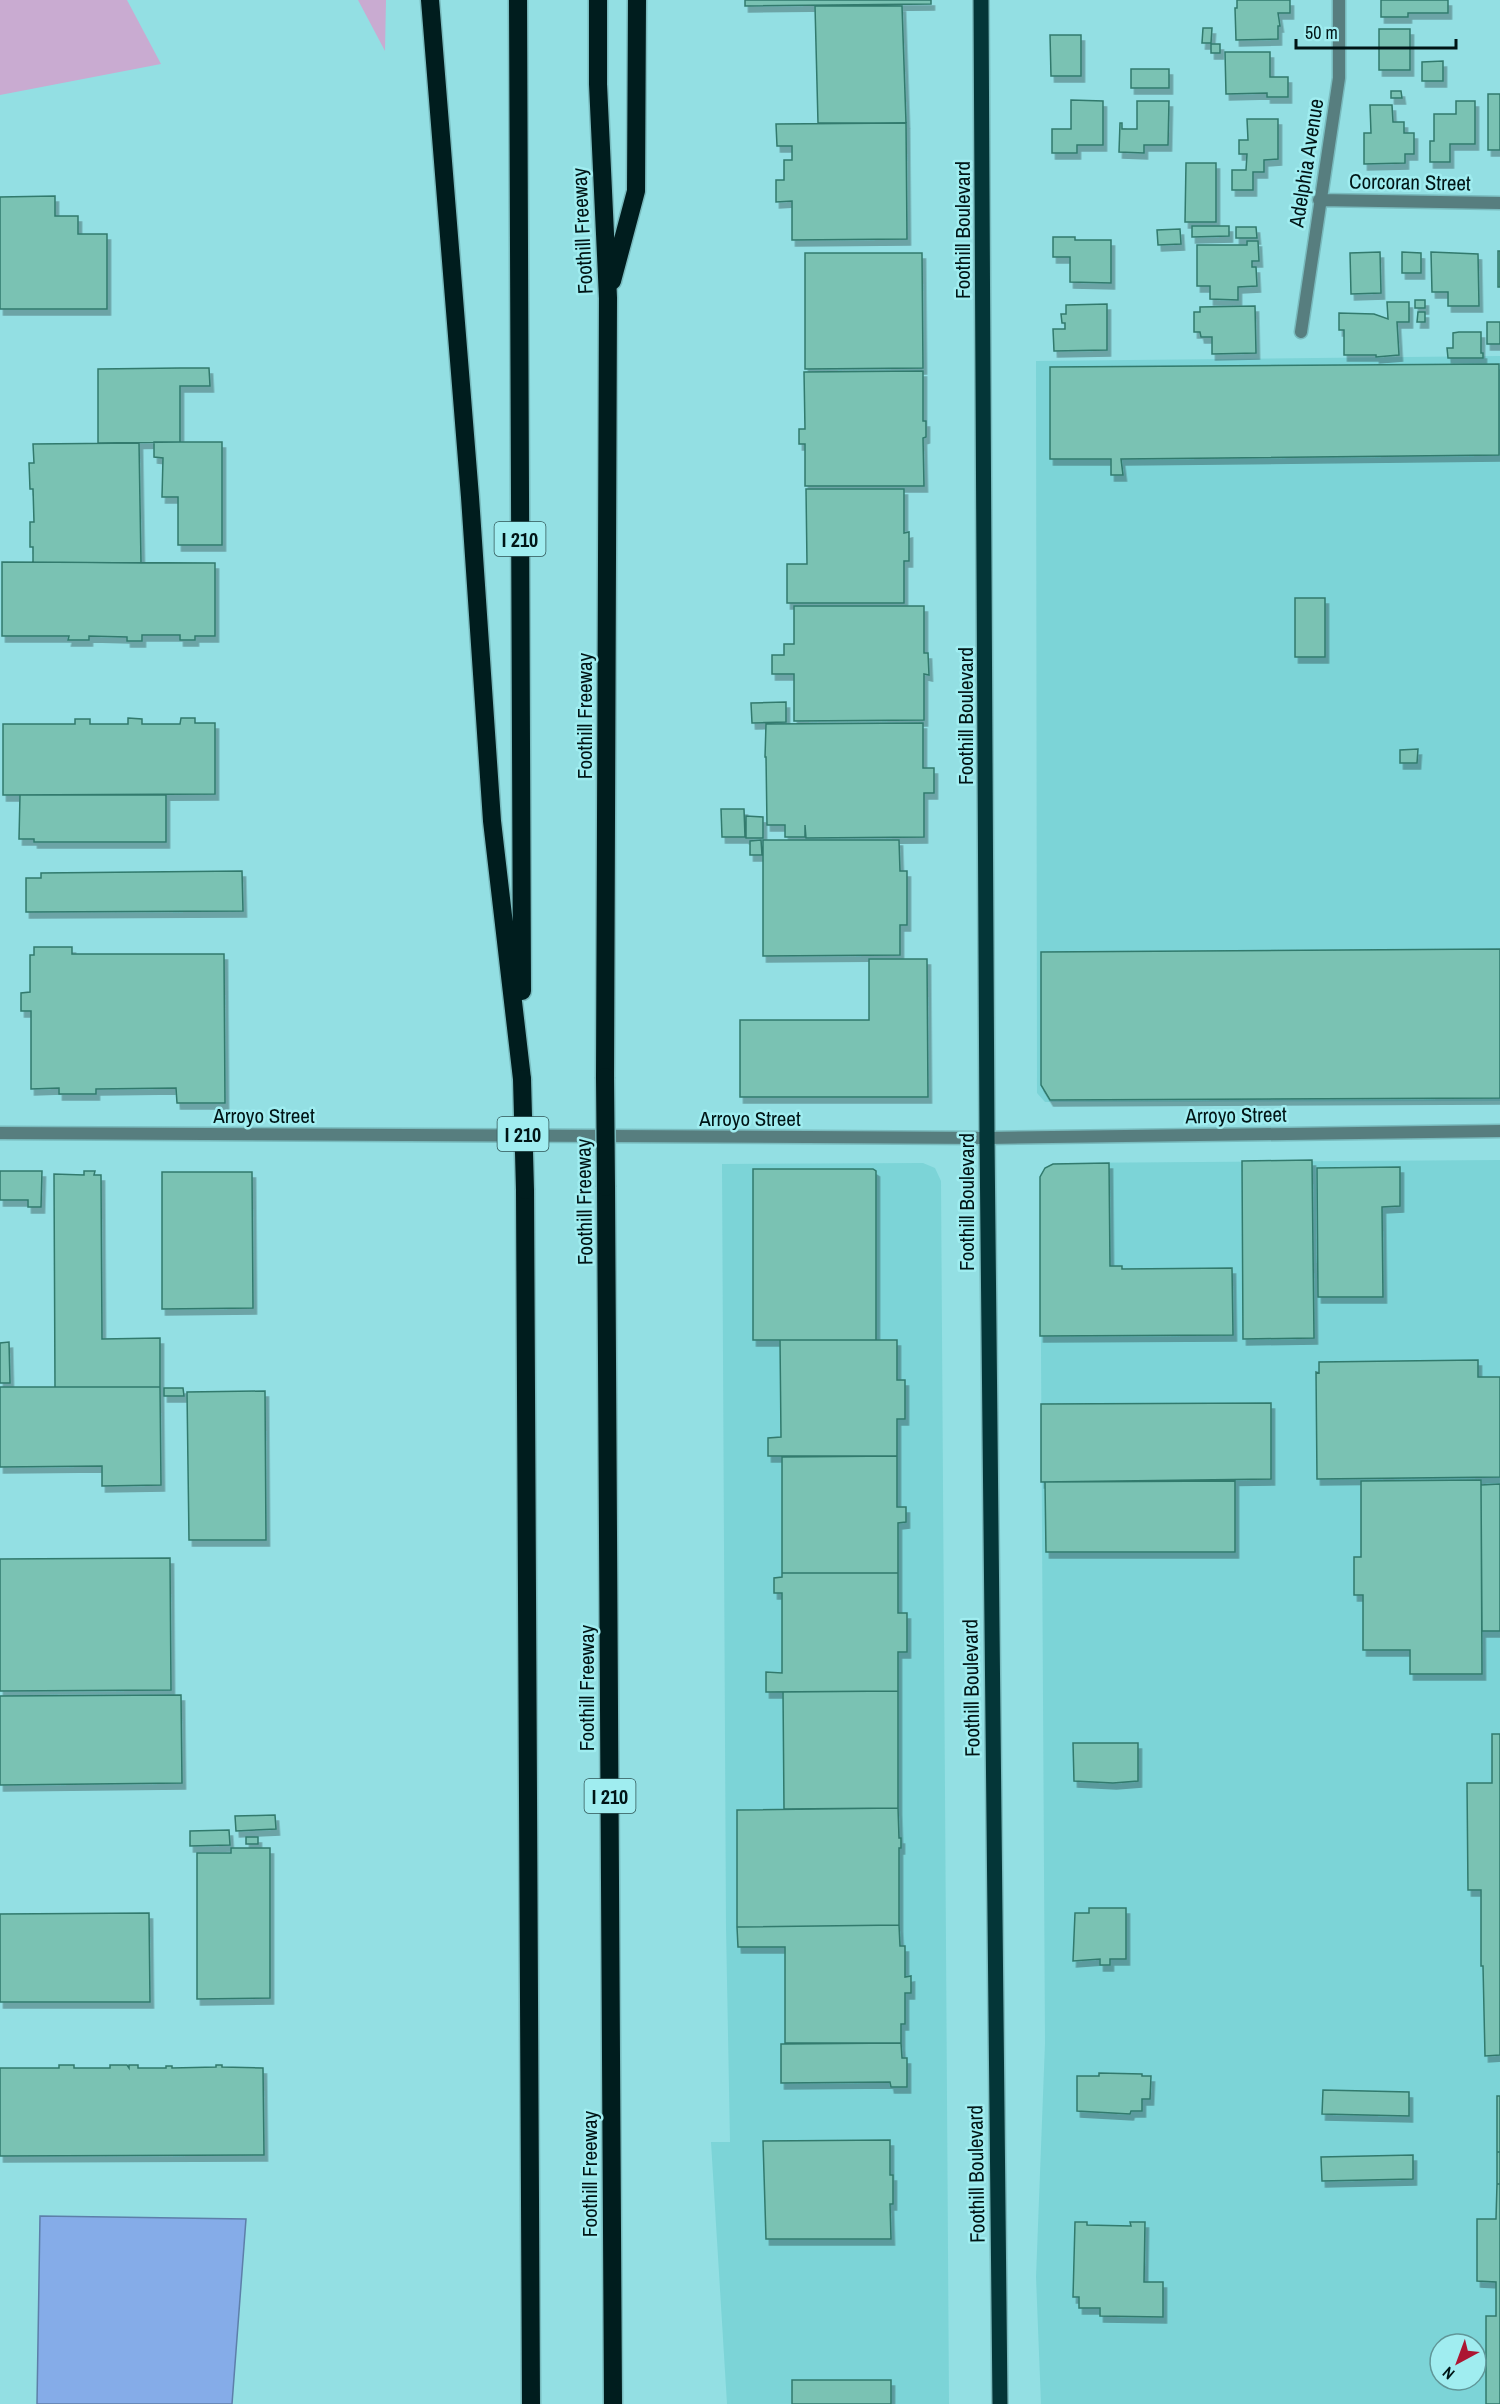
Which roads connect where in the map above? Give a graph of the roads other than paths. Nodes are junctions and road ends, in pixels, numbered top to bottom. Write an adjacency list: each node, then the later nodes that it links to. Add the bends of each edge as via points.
1 (430, 0): 11 (highway, via 492,821)
2 (518, 0): 11 (highway, I 210)
3 (598, 0): 9 (highway, Foothill Freeway / I 210)
4 (637, 0): 9 (highway, via 636,191)
5 (981, 0): 14 (main road, Foothill Boulevard)
6 (1339, 0): 7 (street, Adelphia Avenue, via 1339,78)
7 (1319, 200): 8 (street, Corcoran Street); 10 (street, Adelphia Avenue)
8 (1500, 203)
9 (608, 298): 16 (highway, Foothill Freeway / I 210, bridge, via 605,1077)
10 (1301, 332)
11 (522, 1078): 15 (highway, I 210, bridge)
12 (1500, 1131): 14 (street, Arroyo Street)
13 (0, 1133): 14 (street, Arroyo Street)
14 (987, 1138): 17 (main road, Foothill Boulevard)
15 (531, 2404)
16 (613, 2404)
17 (1000, 2404)

